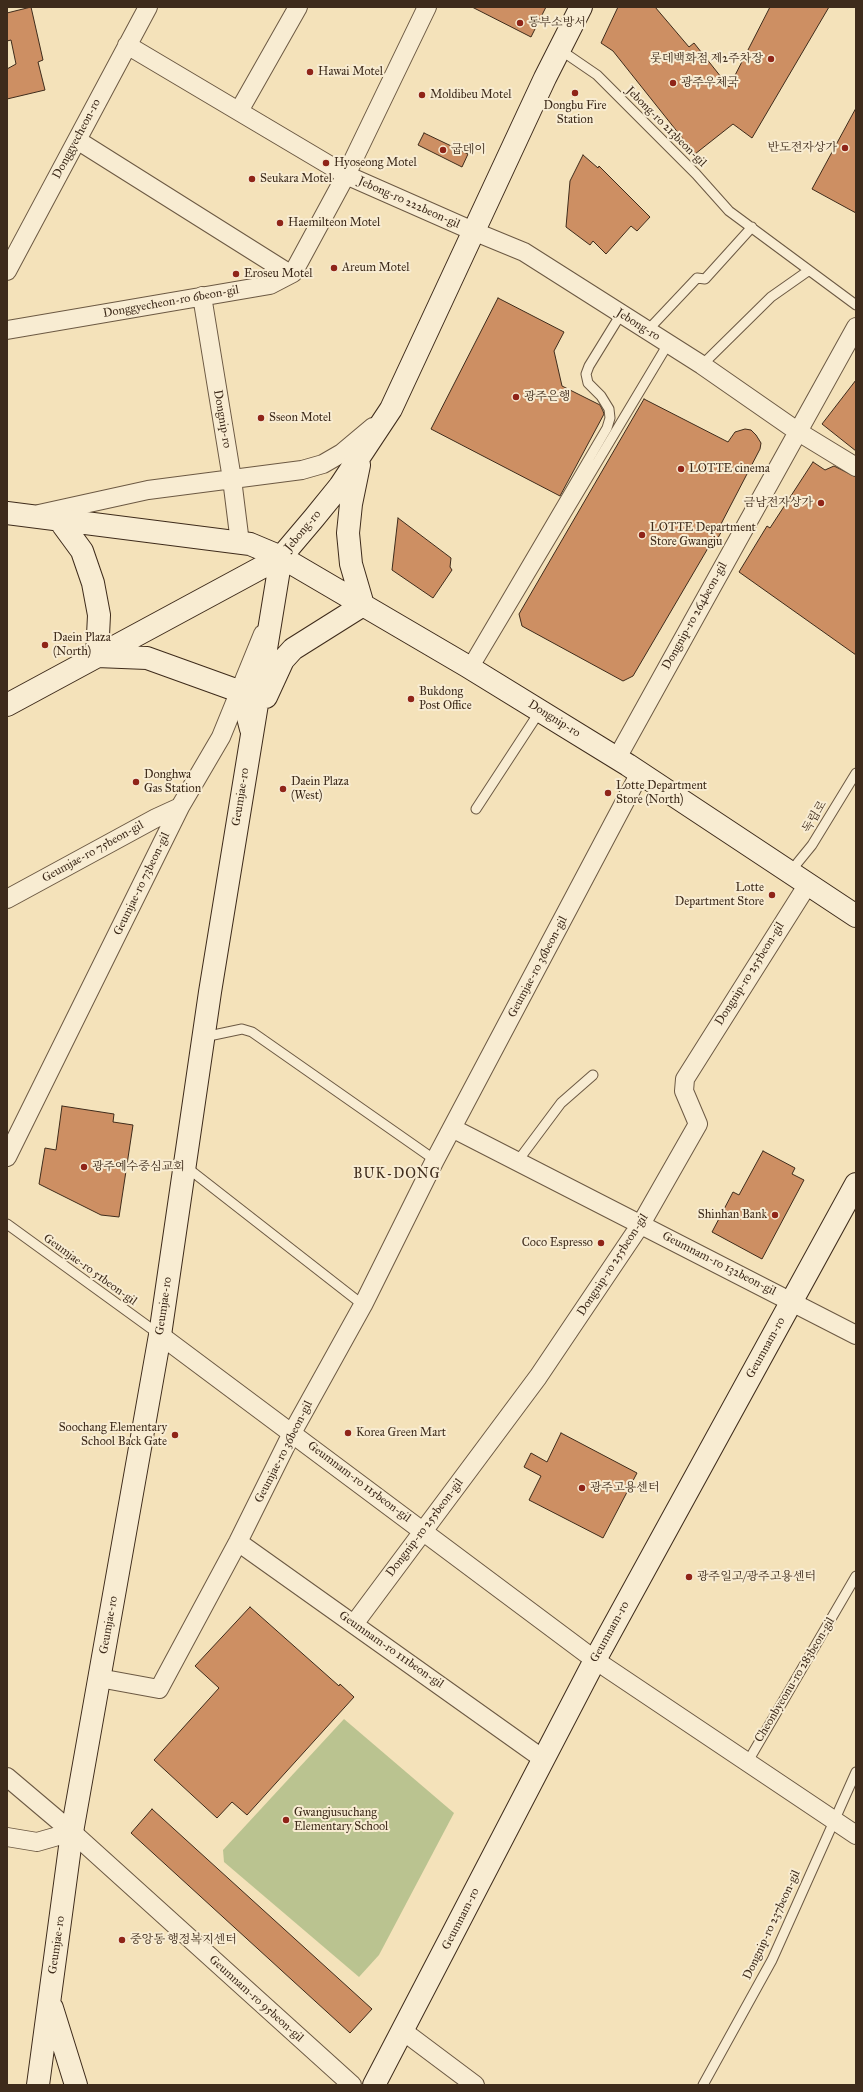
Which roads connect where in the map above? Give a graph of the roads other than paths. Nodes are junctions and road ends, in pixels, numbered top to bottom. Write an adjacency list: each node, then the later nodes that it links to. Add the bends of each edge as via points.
1 (148, 7): 5 (street, Donggyecheon-ro)
2 (298, 7): 7 (street)
3 (427, 7): 9 (street, Jebong-ro 222beon-gil)
4 (581, 7): 6 (street, Jebong-ro)
5 (127, 45): 7 (street, Jebong-ro 222beon-gil); 8 (street, Donggyecheon-ro)
6 (559, 49): 10 (lane, Jebong-ro 213beon-gil, via 597,75 696,174 729,211); 11 (street, Jebong-ro)
7 (239, 111): 9 (street, Jebong-ro 222beon-gil)
8 (77, 140): 12 (street, Donggyecheon-ro); 14 (street)
9 (346, 175): 11 (street, Jebong-ro 222beon-gil); 14 (street)
10 (752, 227): 13 (lane, Jebong-ro 213beon-gil); 20 (lane, via 705,279 697,278)
11 (472, 231): 17 (street, Jebong-ro, via 524,252); 23 (street, Jebong-ro)
12 (7, 271)
13 (808, 271): 16 (lane, Jebong-ro 213beon-gil); 22 (lane, via 771,297)
14 (290, 274): 15 (street, Donggyecheon-ro 6beon-gil, via 270,285)
15 (202, 296): 19 (street, Donggyecheon-ro 6beon-gil); 27 (street, Dongnip-ro)
16 (856, 306)
17 (621, 314): 20 (street, Jebong-ro); 36 (lane, via 586,374 588,383 606,402 610,413 609,424)
18 (856, 327): 24 (street, Dongnip-ro 264beon-gil)
19 (7, 330)
20 (647, 331): 21 (street, Jebong-ro)
21 (668, 344): 22 (street, Jebong-ro); 36 (lane)
22 (702, 365): 24 (street, Jebong-ro)
23 (391, 409): 25 (street, Jebong-ro); 27 (street, via 360,440 323,464 302,470)
24 (797, 431): 26 (street); 41 (street, Dongnip-ro 264beon-gil)
25 (361, 454): 32 (street, Jebong-ro, via 335,491); 33 (street, via 348,533 351,564)
26 (856, 467)
27 (232, 479): 29 (street, via 148,490); 31 (street, Dongnip-ro)
28 (7, 513): 29 (street, Dongnip-ro)
29 (29, 517): 30 (street, Dongnip-ro)
30 (60, 521): 31 (street, Dongnip-ro); 35 (street, via 82,551 94,583 99,615)
31 (240, 543): 32 (street, Dongnip-ro, via 250,544)
32 (281, 557): 33 (street, Dongnip-ro); 34 (street, Geumjae-ro); 35 (street, Jebong-ro)
33 (364, 605): 36 (street, Dongnip-ro); 40 (street, via 293,649 283,660)
34 (272, 610): 37 (street, Geumjae-ro 73beon-gil); 40 (street, Geumjae-ro)
35 (97, 656): 37 (street, via 146,658 216,682); 38 (street, Jebong-ro)
36 (470, 668): 39 (street, Dongnip-ro)
37 (238, 694): 40 (street, via 245,706); 44 (street, Geumjae-ro 73beon-gil, via 221,737)
38 (7, 705)
39 (540, 711): 41 (street, Dongnip-ro); 45 (lane)
40 (252, 733): 49 (street, Geumjae-ro)
41 (617, 758): 42 (street, Dongnip-ro)
42 (640, 773): 46 (street, Dongnip-ro); 51 (street, Geumjae-ro 36beon-gil)
43 (856, 773): 46 (lane, 독립로, via 812,845)
44 (180, 807): 47 (street, Geumjae-ro 75beon-gil); 52 (street, Geumjae-ro 73beon-gil)
45 (476, 809)
46 (799, 878): 48 (street, Dongnip-ro); 58 (street, Dongnip-ro 255beon-gil, via 685,1079 684,1091 698,1124)
47 (7, 898)
48 (856, 916)
49 (203, 1037): 53 (lane, via 242,1029 252,1032); 55 (street, Geumjae-ro)
50 (594, 1075): 54 (lane, via 561,1103)
51 (452, 1128): 53 (street, Geumjae-ro 36beon-gil); 54 (street, Geumnam-ro 132beon-gil)
52 (7, 1157)
53 (435, 1160): 60 (street, Geumjae-ro 36beon-gil)
54 (517, 1162): 58 (street, Geumnam-ro 132beon-gil)
55 (184, 1165): 60 (lane); 61 (street, Geumjae-ro)
56 (856, 1184): 59 (street, Geumnam-ro)
57 (7, 1224): 61 (lane, Geumjae-ro 51beon-gil)
58 (641, 1224): 59 (street, Geumnam-ro 132beon-gil); 64 (street, Dongnip-ro 255beon-gil, via 538,1377)
59 (792, 1301): 62 (street, Geumnam-ro 132beon-gil); 68 (street, Geumnam-ro)
60 (363, 1305): 63 (street, Geumjae-ro 36beon-gil)
61 (160, 1335): 63 (street, Geumnam-ro 115beon-gil); 69 (street, Geumjae-ro)
62 (856, 1335)
63 (292, 1433): 64 (street, Geumnam-ro 115beon-gil); 65 (street, Geumjae-ro 36beon-gil)
64 (423, 1530): 67 (street, Dongnip-ro 255beon-gil); 68 (street, Geumnam-ro 115beon-gil)
65 (238, 1542): 67 (street, Geumnam-ro 111beon-gil); 69 (street, Geumjae-ro 36beon-gil, via 159,1689)
66 (856, 1576): 71 (lane, Cheonbyeonu-ro 283beon-gil)
67 (354, 1624): 70 (street, Geumnam-ro 111beon-gil)
68 (595, 1660): 70 (street, Geumnam-ro); 71 (street)
69 (99, 1678): 75 (street, Geumjae-ro)
70 (543, 1759): 79 (street, Geumnam-ro)
71 (747, 1763): 74 (street)
72 (856, 1772): 74 (lane, Dongnip-ro 237beon-gil)
73 (7, 1777): 75 (street, Geumnam-ro 95beon-gil)
74 (833, 1820): 76 (street); 85 (lane, Dongnip-ro 237beon-gil, via 772,1960)
75 (72, 1832): 77 (street, via 37,1842); 78 (street, Geumjae-ro); 82 (street, Geumnam-ro 95beon-gil)
76 (856, 1835)
77 (7, 1837)
78 (50, 1999): 80 (street, Geumjae-ro); 81 (street)
79 (403, 2031): 83 (street, Geumnam-ro); 84 (street)
80 (38, 2085)
81 (76, 2085)
82 (352, 2085)
83 (374, 2085)
84 (475, 2085)
85 (703, 2085)

